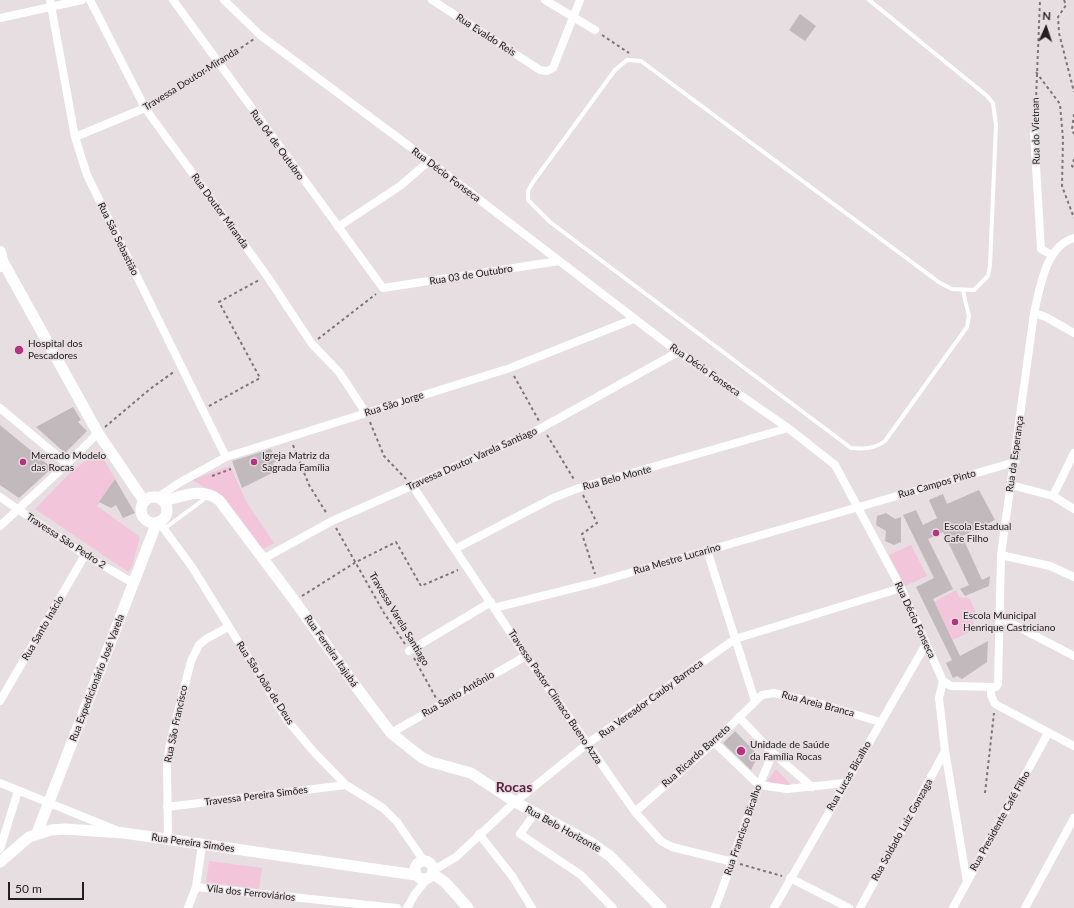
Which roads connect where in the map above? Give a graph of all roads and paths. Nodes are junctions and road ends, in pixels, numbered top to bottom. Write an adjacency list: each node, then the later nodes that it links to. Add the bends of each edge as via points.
1 (82, 0): 11 (street)
2 (90, 0): 20 (street, Rua Doutor Miranda)
3 (173, 0): 17 (street, Rua 04 de Outubro)
4 (224, 0): 15 (street, Rua Décio Fonseca)
5 (432, 0): 13 (street, Rua Evaldo Reis, via 540,70 547,71 553,68)
6 (545, 0): 13 (street)
7 (580, 0): 13 (street)
8 (869, 0): 36 (lane, via 993,103 996,125 989,271 988,276 974,290)
9 (1040, 0): 18 (path, Rua do Vietnan)
10 (1064, 0): 19 (path, via 1066,5 1058,17 1059,33)
11 (50, 4): 12 (street); 24 (street, Rua São Sebastião)
12 (0, 18)
13 (573, 18): 14 (street)
14 (595, 30): 16 (path)
15 (260, 35): 17 (path, Travessa Doutor Miranda); 26 (street, Rua Décio Fonseca)
16 (641, 61): 36 (lane, via 940,283); 36 (lane, via 627,60 615,70 533,182 528,192 528,200 550,222 851,448 870,448 885,441 967,327 969,316)
17 (218, 64): 20 (path, Travessa Doutor Miranda); 29 (street, Rua 04 de Outubro)
18 (1036, 72): 22 (path, Rua do Vietnan); 28 (path, via 1060,104 1063,139 1062,186)
19 (1074, 92)
20 (146, 108): 24 (street, Travessa Doutor Miranda); 34 (street, Rua Doutor Miranda)
21 (1074, 114): 23 (path)
22 (1034, 133): 31 (street, Rua do Vietnan, via 1040,249)
23 (1074, 134)
24 (75, 137): 42 (street, Rua São Sebastião, via 86,175)
25 (1074, 159): 27 (path)
26 (430, 162): 29 (street, via 400,186); 33 (street, Rua Décio Fonseca)
27 (1074, 168)
28 (1074, 218)
29 (338, 227): 35 (street, Rua 04 de Outubro)
30 (1074, 238): 31 (street, Rua da Esperança, via 1064,243)
31 (1052, 256): 37 (street, Rua da Esperança, via 1043,277)
32 (1, 259): 49 (street)
33 (559, 261): 35 (street, Rua 03 de Outubro); 38 (street, Rua Décio Fonseca)
34 (267, 276): 40 (street, Rua Doutor Miranda); 45 (path, via 219,302 260,378)
35 (383, 288): 40 (path)
36 (963, 291)
37 (1034, 313): 39 (street); 53 (street, Rua da Esperança)
38 (634, 319): 41 (street, Rua Décio Fonseca); 43 (street, Rua São Jorge)
39 (1074, 333)
40 (312, 344): 46 (street, Rua Doutor Miranda, via 339,372)
41 (678, 352): 47 (street, Travessa Doutor Varela Santiago); 48 (street, Rua Décio Fonseca)
42 (181, 367): 45 (street, Rua São Sebastião); 49 (path, via 150,389)
43 (510, 368): 46 (street, Rua São Jorge); 47 (path)
44 (0, 408): 54 (street)
45 (203, 409): 52 (street, Rua São Sebastião)
46 (366, 413): 50 (street, Rua São Jorge); 55 (path, via 384,456)
47 (543, 428): 55 (street, Travessa Doutor Varela Santiago); 57 (path)
48 (788, 428): 57 (street, Rua Belo Monte); 63 (street, Rua Décio Fonseca, via 836,465)
49 (98, 433): 54 (street); 62 (street)
50 (290, 436): 52 (street, Rua São Jorge); 66 (path, Travessa Varela Santiago, via 309,486)
51 (1074, 453): 59 (street)
52 (226, 457): 61 (street, Rua São Jorge, via 195,473)
53 (1015, 462): 56 (street, Rua da Esperança); 63 (street, Rua Campos Pinto)
54 (67, 464): 64 (street)
55 (412, 485): 66 (street, Travessa Doutor Varela Santiago); 69 (street, Travessa Pastor Clímaco Bueno Azza)
56 (1011, 485): 59 (street); 72 (street, Rua da Esperança)
57 (579, 488): 69 (street, Rua Belo Monte, via 553,498); 77 (path, via 597,522 582,534)
58 (210, 494): 61 (street, via 200,492); 67 (lane); 73 (street, Rua Ferreira Itajubá, via 219,500)
59 (1053, 496): 65 (street)
60 (0, 497): 64 (street, Travessa São Pedro 2)
61 (161, 499): 62 (street, via 151,497); 67 (street, via 167,507 167,514)
62 (144, 501): 67 (street, via 141,513 145,519)
63 (859, 507): 70 (street, Rua Mestre Lucarino); 79 (street, Rua Décio Fonseca)
64 (18, 509): 68 (street); 71 (street, Travessa São Pedro 2)
65 (1074, 509)
66 (332, 521): 73 (street, Travessa Doutor Varela Santiago); 74 (path, Travessa Varela Santiago)
67 (160, 524): 78 (street, Rua Expedicionário José Varela); 83 (street, Rua São João de Deus, via 192,567)
68 (0, 526)
69 (455, 549): 75 (street, Travessa Pastor Clímaco Bueno Azza)
70 (707, 550): 77 (street, Rua Mestre Lucarino); 84 (street)
71 (85, 555): 78 (street, Travessa São Pedro 2); 92 (street, Rua Santo Inácio)
72 (1001, 555): 76 (street, via 1050,566); 82 (street, Rua da Esperança)
73 (264, 559): 80 (street, Rua Ferreira Itajubá)
74 (356, 562): 75 (path, via 396,542 421,586); 80 (path); 86 (path, Travessa Varela Santiago, via 384,613)
75 (466, 566): 81 (street, Travessa Pastor Clímaco Bueno Azza)
76 (1074, 577)
77 (598, 582): 81 (street, Rua Mestre Lucarino)
78 (133, 583): 112 (street, Rua Expedicionário José Varela)
79 (901, 588): 84 (street, Rua Vereador Cauby Barroca); 85 (street, Rua Décio Fonseca)
80 (294, 600): 97 (street, Rua Ferreira Itajubá)
81 (493, 605): 86 (street, Rua Mestre Lucarino); 87 (street, Travessa Pastor Clímaco Bueno Azza)
82 (999, 617): 88 (street); 90 (street, Rua da Esperança)
83 (228, 626): 106 (street, Rua São João de Deus, via 288,720); 113 (street, Rua São Francisco, via 199,645 191,661 168,754)
84 (734, 639): 91 (street); 100 (street, Rua Vereador Cauby Barroca)
85 (926, 644): 89 (street, Rua Décio Fonseca); 96 (street, Rua Lucas Bicalho)
86 (409, 651): 94 (path, Travessa Varela Santiago)
87 (526, 656): 94 (street, Rua Santo Antônio); 100 (street, Travessa Pastor Clímaco Bueno Azza)
88 (1074, 656)
89 (943, 681): 90 (street, via 951,686); 102 (street, via 939,698)
90 (994, 686): 93 (street, Rua da Esperança, via 991,696)
91 (756, 700): 95 (street, Rua Ricardo Barreto); 96 (street, Rua Areia Branca, via 762,695 774,693)
92 (0, 701)
93 (995, 704): 98 (street); 110 (path)
94 (440, 705): 97 (street, Rua Santo Antônio)
95 (739, 717): 99 (street, Rua Ricardo Barreto); 103 (street)
96 (880, 722): 105 (street, Rua Lucas Bicalho)
97 (391, 733): 111 (street, Rua Ferreira Itajubá, via 421,757 471,773)
98 (1048, 733): 101 (street); 127 (street, Rua Presidente Café Filho)
99 (714, 742): 107 (street); 114 (street, Rua Ricardo Barreto)
100 (587, 744): 111 (street, Rua Vereador Cauby Barroca); 114 (street, Travessa Pastor Clímaco Bueno Azza)
101 (1074, 746)
102 (945, 751): 127 (street); 139 (street, Rua Soldado Luiz Gonzaga)
103 (773, 753): 107 (street, Rua Francisco Bicalho); 108 (street)
104 (0, 783): 109 (street, Rua Pereira Simões)
105 (845, 783): 108 (street); 126 (street, Rua Lucas Bicalho)
106 (346, 785): 113 (street, Travessa Pereira Simões); 125 (street, Rua São João de Deus, via 383,808 407,834)
107 (759, 785): 108 (street, via 787,789); 124 (street, Rua Francisco Bicalho)
108 (812, 787)
109 (18, 791): 112 (street, Rua Pereira Simões); 122 (street)
110 (985, 793)
111 (515, 802): 115 (street, Rua Belo Horizonte); 119 (street, Rua Vereador Cauby Barroca)
112 (50, 804): 117 (street, Rua Expedicionário José Varela); 118 (street, Rua Pereira Simões)
113 (167, 807): 120 (street, Rua São Francisco)
114 (635, 812): 124 (street, Travessa Pastor Clímaco Bueno Azza, via 661,841 672,847)
115 (536, 813): 134 (street, via 520,834 581,875); 135 (street, Rua Belo Horizonte, via 590,842 610,856)
116 (1074, 818): 141 (street)
117 (37, 833): 118 (street, via 65,829); 123 (street, via 20,843)
118 (124, 833): 120 (street, Rua Pereira Simões)
119 (479, 834): 125 (street, Rua Vereador Cauby Barroca, via 453,859); 133 (street, via 512,876)
120 (168, 840): 121 (street, Rua Pereira Simões)
121 (202, 845): 125 (street, Rua Pereira Simões, via 395,871); 128 (street, Vila dos Ferroviários)
122 (0, 849)
123 (0, 862)
124 (733, 862): 126 (path); 136 (street, Rua Francisco Bicalho)
125 (424, 872): 129 (street); 132 (street, via 445,882)
126 (790, 878): 137 (street, Rua Lucas Bicalho); 138 (street)
127 (967, 882): 140 (street, Rua Presidente Café Filho)
128 (196, 887): 130 (street); 131 (street, Vila dos Ferroviários)
129 (408, 905)
130 (188, 908)
131 (397, 908)
132 (468, 908)
133 (532, 908)
134 (613, 908)
135 (661, 908)
136 (715, 908)
137 (774, 908)
138 (850, 908)
139 (860, 908)
140 (953, 908)
141 (1025, 908)

